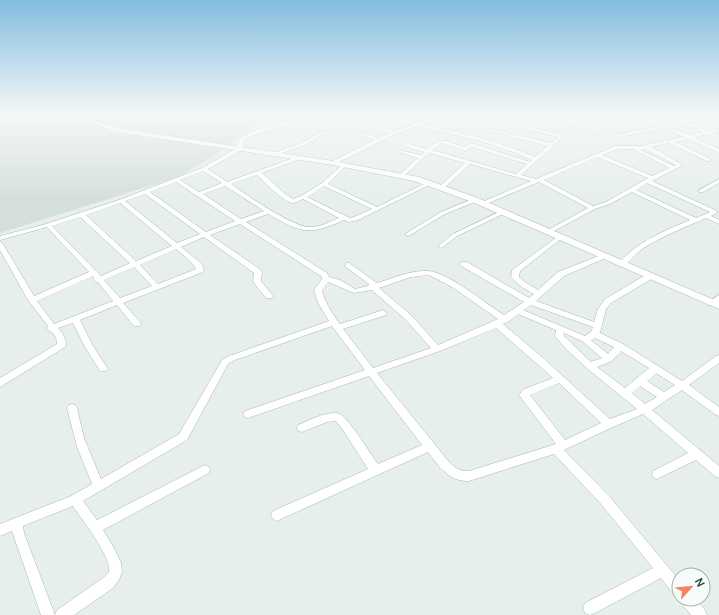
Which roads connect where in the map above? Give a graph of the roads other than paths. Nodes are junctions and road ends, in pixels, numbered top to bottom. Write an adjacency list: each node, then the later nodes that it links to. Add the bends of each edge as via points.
1 (212, 145): 16 (street)
2 (240, 145): 16 (street)
3 (301, 145): 21 (street)
4 (370, 145): 28 (street)
5 (406, 145): 19 (street)
6 (435, 145): 19 (street)
7 (452, 145): 8 (street, via 465,149)
8 (470, 145)
9 (473, 145): 27 (street)
10 (502, 145): 27 (street, via 516,149)
11 (552, 145): 27 (street)
12 (655, 145): 15 (street)
13 (677, 145): 25 (street)
14 (706, 145): 20 (street)
15 (646, 147): 17 (street); 30 (street, via 680,165)
16 (240, 149): 21 (street); 31 (street)
17 (634, 149): 22 (street, via 618,147); 30 (street)
18 (401, 151): 23 (street)
19 (427, 151): 23 (street); 26 (street)
20 (719, 151)
21 (274, 154): 24 (street)
22 (596, 155): 35 (street); 37 (street)
23 (421, 157): 34 (street)
24 (298, 158): 28 (street); 32 (street)
25 (709, 160)
26 (469, 162): 33 (street); 42 (street)
27 (534, 162): 33 (street)
28 (333, 163): 29 (street)
29 (344, 165): 34 (street); 41 (street)
30 (674, 168): 35 (street)
31 (204, 169): 36 (street); 40 (street)
32 (258, 172): 40 (street); 47 (street, via 293,201)
33 (518, 175): 37 (street)
34 (401, 176): 39 (street)
35 (650, 180): 43 (street); 56 (street, via 715,212)
36 (178, 181): 45 (street); 46 (street)
37 (539, 181): 50 (street); 51 (street)
38 (719, 181): 44 (street)
39 (430, 183): 42 (street); 52 (street)
40 (226, 184): 46 (street); 53 (street)
41 (324, 184): 47 (street); 52 (street)
42 (442, 188): 48 (street)
43 (632, 190): 51 (street); 58 (street)
44 (702, 191)
45 (146, 192): 49 (street); 63 (street)
46 (198, 194): 59 (street)
47 (303, 197): 57 (street)
48 (475, 200): 50 (street); 64 (street, via 443,213)
49 (121, 201): 55 (street); 68 (street)
50 (484, 203): 54 (street)
51 (593, 208): 62 (street)
52 (377, 209): 57 (street, via 352,220)
53 (269, 211): 57 (street, via 304,228 322,227); 59 (street)
54 (502, 212): 62 (street); 69 (street, via 455,235)
55 (81, 214): 61 (street); 71 (street)
56 (706, 216): 58 (street); 60 (street)
57 (344, 218)
58 (697, 220): 74 (street, via 641,246 627,256)
59 (240, 221): 63 (street); 77 (street, via 319,271)
60 (719, 222)
61 (48, 225): 66 (street); 76 (street)
62 (548, 232): 65 (street)
63 (205, 234): 68 (street); 81 (street, via 258,272 257,281)
64 (408, 234)
65 (560, 237): 70 (street); 80 (street, via 514,273 522,284)
66 (0, 238)
67 (0, 244): 83 (street)
68 (177, 246): 71 (street); 79 (street, via 199,266 200,270)
69 (441, 246)
70 (604, 257): 74 (street); 80 (street, via 561,274)
71 (136, 264): 76 (street); 79 (street)
72 (464, 264): 84 (street)
73 (349, 265): 78 (street)
74 (622, 265): 75 (street)
75 (650, 276): 86 (street); 96 (street, via 608,300 602,309)
76 (96, 277): 83 (street); 85 (street)
77 (326, 279): 78 (street, via 354,291); 93 (street, via 318,290 320,300)
78 (374, 286): 90 (street, via 404,277 432,273); 99 (street, via 408,317)
79 (157, 287): 85 (street)
80 (539, 294): 84 (street)
81 (269, 296)
82 (719, 298): 86 (street)
83 (32, 300): 94 (street)
84 (530, 302): 87 (street); 96 (street)
85 (118, 303): 89 (street); 91 (street)
86 (715, 304)
87 (518, 311): 90 (street); 95 (street)
88 (383, 313): 93 (street)
89 (74, 319): 94 (street); 104 (street)
90 (505, 320): 92 (street)
91 (137, 324)
92 (497, 324): 99 (street); 106 (street)
93 (336, 325): 105 (street); 125 (street, via 225,362 183,437)
94 (51, 328): 108 (street, via 61,338 62,345)
95 (560, 329): 97 (street); 102 (street, via 559,336)
96 (596, 330): 97 (street); 98 (street)
97 (585, 339): 101 (street)
98 (620, 346): 101 (street); 103 (street)
99 (437, 349): 105 (street)
100 (719, 358): 109 (street)
101 (609, 359): 102 (street)
102 (590, 366): 110 (street)
103 (656, 368): 107 (street); 109 (street)
104 (103, 369)
105 (370, 372): 115 (street); 118 (street)
106 (560, 379): 116 (street); 119 (street, via 524,395)
107 (640, 381): 110 (street); 111 (street)
108 (0, 383)
109 (683, 385): 111 (street); 114 (street)
110 (625, 393): 113 (street)
111 (664, 397): 113 (street)
112 (72, 408): 125 (street, via 83,452)
113 (644, 410): 116 (street); 120 (street)
114 (719, 412)
115 (248, 414)
116 (609, 424): 119 (street)
117 (302, 428): 122 (street, via 326,418 338,418 347,427)
118 (430, 446): 119 (street, via 450,470 463,476); 122 (street)
119 (560, 447): 131 (street)
120 (697, 454): 123 (street); 124 (street)
121 (205, 470): 129 (street)
122 (376, 471): 127 (street)
123 (719, 473)
124 (657, 474)
125 (98, 486): 126 (street)
126 (75, 500): 128 (street); 129 (street)
127 (277, 515)
128 (17, 523): 130 (street); 135 (street, via 18,533)
129 (94, 528): 136 (street, via 114,561 115,576)
130 (0, 530)
131 (663, 570): 132 (street); 134 (street)
132 (671, 580)
133 (694, 607): 137 (street)
134 (590, 608)
135 (48, 615)
136 (62, 615)
137 (700, 615)

